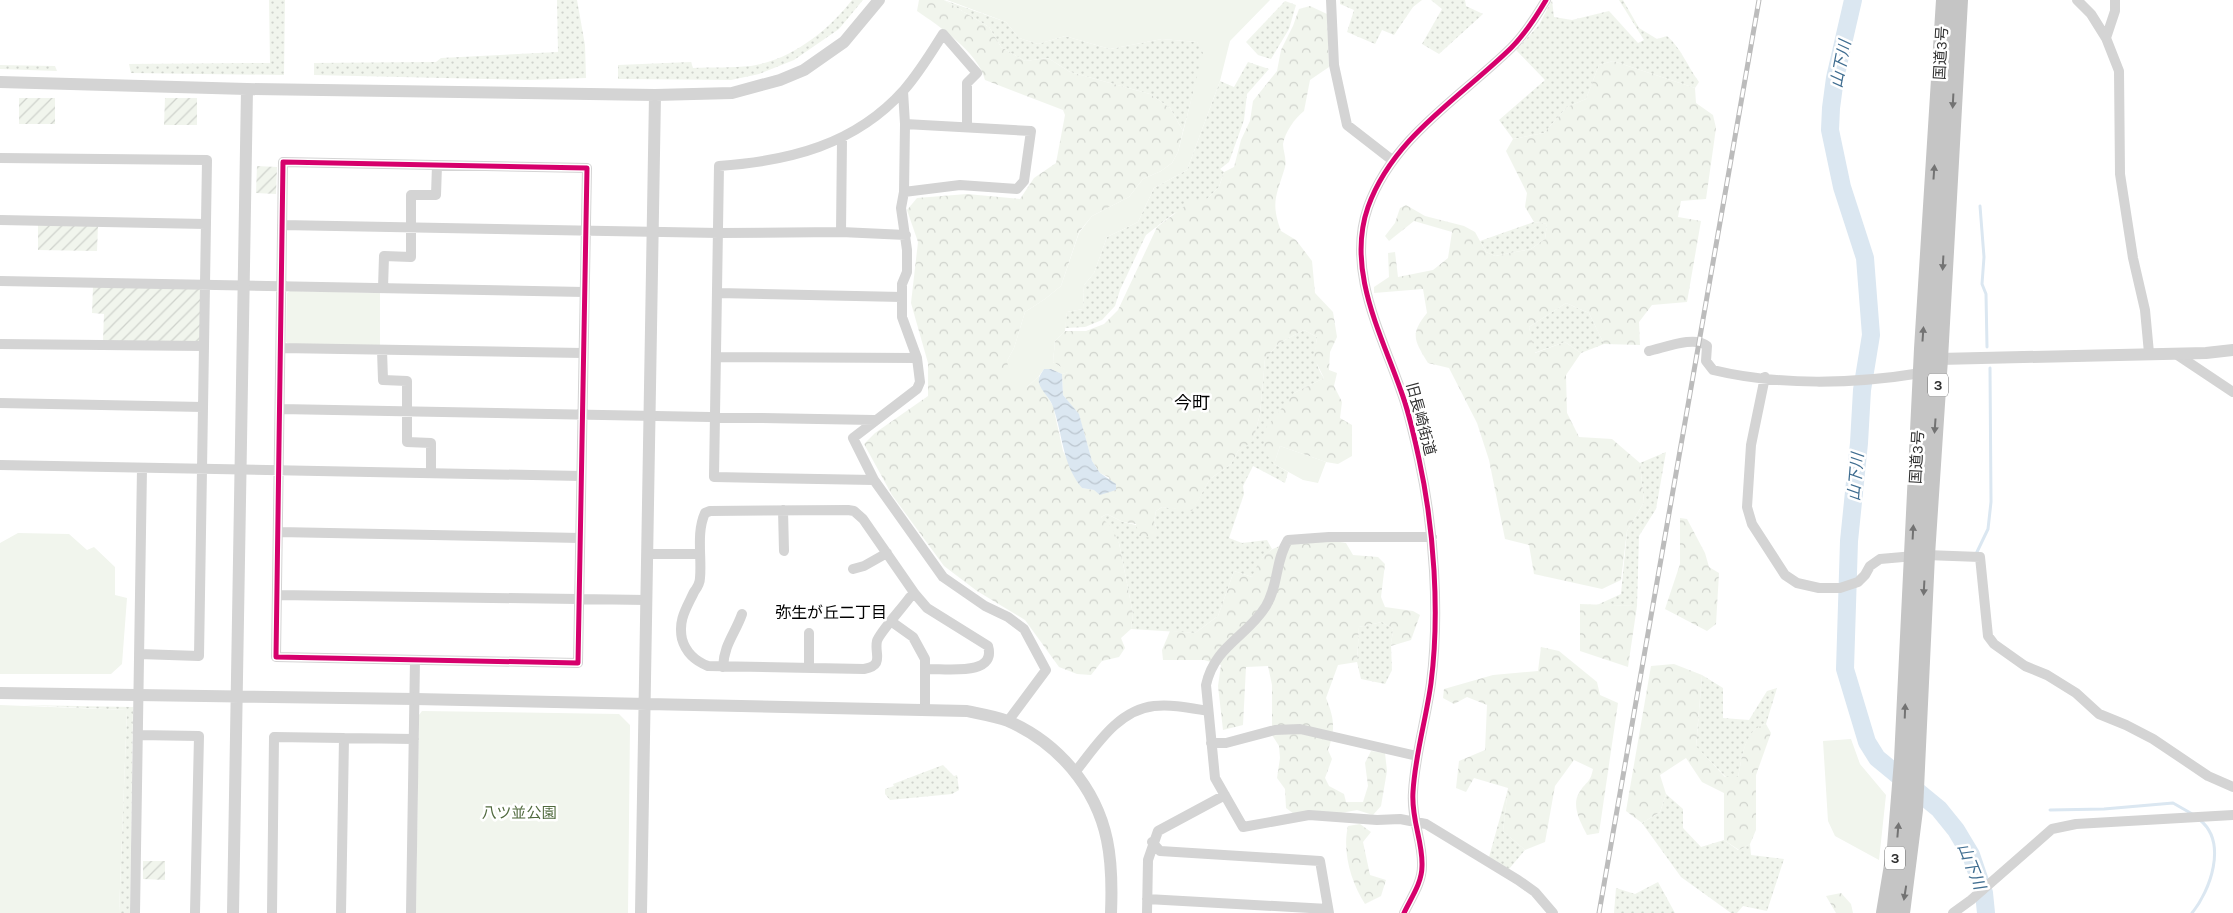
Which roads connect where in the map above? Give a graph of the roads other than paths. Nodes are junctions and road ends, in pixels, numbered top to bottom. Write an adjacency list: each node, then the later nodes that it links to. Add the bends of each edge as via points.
1 (879, 0): 12 (street, via 844,42 804,70 732,93)
2 (1331, 0): 17 (street, via 1334,65 1347,125)
3 (1546, 0): 17 (street, 旧長崎街道, via 1529,28 1511,48 1423,127)
4 (1944, 0): 49 (highway, 国道3号 / 3, one-way to 4)
5 (1959, 0): 48 (highway, 国道3号 / 3, one-way to 48)
6 (2077, 0): 8 (street, via 2092,14)
7 (2115, 0): 8 (street, via 2115,11)
8 (2106, 38): 44 (street, via 2119,71 2120,174 2145,310)
9 (0, 82): 10 (street)
10 (247, 88): 12 (street); 30 (street)
11 (903, 91): 13 (street); 14 (street, via 944,34 977,73 967,83); 15 (street, via 881,112)
12 (655, 95): 25 (street)
13 (905, 124): 14 (street); 19 (street)
14 (967, 126): 19 (street, via 1031,131 1024,181 1016,189 960,185)
15 (842, 139): 26 (street); 27 (street, via 794,156 719,166)
16 (0, 158): 21 (street, via 208,160)
17 (1392, 160): 70 (street, 旧長崎街道, via 1367,210 1362,246 1365,293 1402,393 1419,458)
18 (437, 165): 22 (street, via 283,162); 23 (street, via 436,195 411,195); 24 (street, via 587,168)
19 (904, 192): 28 (street, via 901,208)
20 (0, 220): 21 (street)
21 (206, 224): 31 (street)
22 (282, 225): 23 (street); 32 (street)
23 (410, 227): 24 (street); 33 (street, via 411,257 384,256)
24 (585, 229): 25 (street); 34 (street)
25 (652, 232): 27 (street); 57 (street)
26 (841, 232): 27 (street); 28 (street)
27 (719, 233): 35 (street)
28 (906, 235): 36 (street, via 907,272 902,284)
29 (0, 281): 31 (street)
30 (244, 285): 31 (street); 32 (street); 63 (street)
31 (205, 286): 38 (street)
32 (281, 286): 33 (street); 39 (street)
33 (383, 288): 34 (street)
34 (584, 292): 43 (street)
35 (718, 293): 36 (street); 46 (street)
36 (902, 298): 47 (street, via 903,322)
37 (0, 344): 38 (street)
38 (204, 346): 53 (street)
39 (281, 348): 40 (street); 54 (street)
40 (382, 350): 43 (street); 55 (street, via 383,380 407,381)
41 (2233, 350): 45 (street)
42 (1649, 351): 50 (street, via 1685,341 1699,342 1707,346 1706,361 1713,370)
43 (583, 354): 56 (street)
44 (2149, 354): 45 (street); 48 (street)
45 (2176, 354): 51 (street)
46 (717, 357): 47 (street); 58 (street)
47 (917, 358): 59 (street, via 920,382 917,389)
48 (1939, 359): 49 (street); 76 (highway, 国道3号 / 3, one-way to 76)
49 (1922, 373): 50 (street, via 1876,380 1806,381); 76 (highway, 国道3号 / 3, one-way to 49)
50 (1766, 377): 76 (street, via 1749,460 1747,506 1752,524 1785,575 1797,583 1840,588 1858,582 1880,559)
51 (2233, 392)
52 (0, 403): 53 (street)
53 (203, 407): 62 (street)
54 (280, 409): 55 (street); 64 (street)
55 (408, 411): 56 (street); 65 (street, via 407,442 431,443)
56 (582, 414): 57 (street); 66 (street)
57 (650, 414): 58 (street); 74 (street)
58 (716, 416): 59 (street); 67 (street, via 714,477)
59 (874, 420): 67 (street, via 852,438)
60 (0, 465): 61 (street)
61 (142, 468): 62 (street); 85 (street)
62 (202, 469): 63 (street); 85 (street, via 199,656)
63 (242, 470): 64 (street); 92 (street)
64 (279, 470): 65 (street); 69 (street)
65 (431, 473): 66 (street)
66 (581, 476): 71 (street)
67 (874, 480): 97 (street, via 943,577 1024,629 1046,670)
68 (783, 510): 72 (street); 73 (street, via 854,511); 75 (street, via 705,513 701,525)
69 (278, 532): 71 (street); 79 (street)
70 (1432, 537): 96 (street, via 1288,540 1280,552 1275,590 1265,608 1219,654 1212,667 1206,685); 102 (street, 旧長崎街道, via 1431,682)
71 (580, 538): 80 (street)
72 (784, 551)
73 (887, 553): 77 (street); 78 (street)
74 (648, 554): 75 (street); 81 (street)
75 (700, 554): 87 (street, via 700,580 682,616 680,631 684,646 695,659 708,666)
76 (1919, 556): 104 (street, via 1975,557 1988,636 1994,644 2025,666 2058,680 2100,714 2126,724 2208,776); 106 (highway, 国道3号 / 3)
77 (854, 569)
78 (915, 594): 83 (street); 89 (street, via 927,608 981,640 990,653 983,666 975,668)
79 (277, 595): 80 (street); 86 (street, via 276,657)
80 (578, 599): 81 (street); 86 (street, via 578,663)
81 (647, 600): 94 (street)
82 (742, 614): 87 (street, via 726,644)
83 (892, 622): 88 (street, via 878,639 878,658 872,667); 89 (street, via 913,637 923,654)
84 (809, 633): 88 (street)
85 (139, 654): 91 (street)
86 (415, 660): 93 (street)
87 (723, 667): 88 (street)
88 (810, 668)
89 (925, 669): 95 (street)
90 (0, 693): 91 (street)
91 (138, 695): 92 (street); 98 (street)
92 (238, 696): 93 (street); 114 (street)
93 (415, 699): 94 (street); 100 (street)
94 (645, 704): 95 (street); 118 (street)
95 (925, 709): 97 (street, via 967,711)
96 (1208, 711): 101 (street); 103 (street, via 1152,706 1128,714 1111,729)
97 (1008, 721): 103 (street, via 1052,748)
98 (138, 735): 112 (street); 113 (street, via 199,736)
99 (344, 738): 100 (street); 115 (street, via 274,737); 116 (street)
100 (414, 739): 117 (street)
101 (1211, 743): 102 (street, via 1226,743 1276,730 1300,729); 105 (street, via 1215,778)
102 (1417, 756): 108 (street, 旧長崎街道)
103 (1076, 772): 119 (street, via 1091,797 1107,840 1112,876)
104 (2233, 787)
105 (1225, 795): 108 (street, via 1243,827 1309,815); 109 (street, via 1158,831)
106 (1907, 806): 123 (highway, 国道3号 / 3, one-way to 106, via 1896,847); 124 (highway, 国道3号 / 3, one-way to 124)
107 (2233, 815): 125 (street, via 2076,824 2052,829)
108 (1413, 820): 121 (street, 旧長崎街道, via 1422,867 1420,880); 122 (street, via 1426,824 1509,874 1535,892)
109 (1152, 842): 110 (street); 111 (street, via 1160,851 1320,861)
110 (1147, 899): 111 (street); 120 (street)
111 (1329, 911)
112 (135, 913)
113 (195, 913)
114 (233, 913)
115 (272, 913)
116 (341, 913)
117 (411, 913)
118 (641, 913)
119 (1111, 913)
120 (1147, 913)
121 (1404, 913)
122 (1553, 913)
123 (1885, 913)
124 (1901, 913)
125 (1953, 913)

